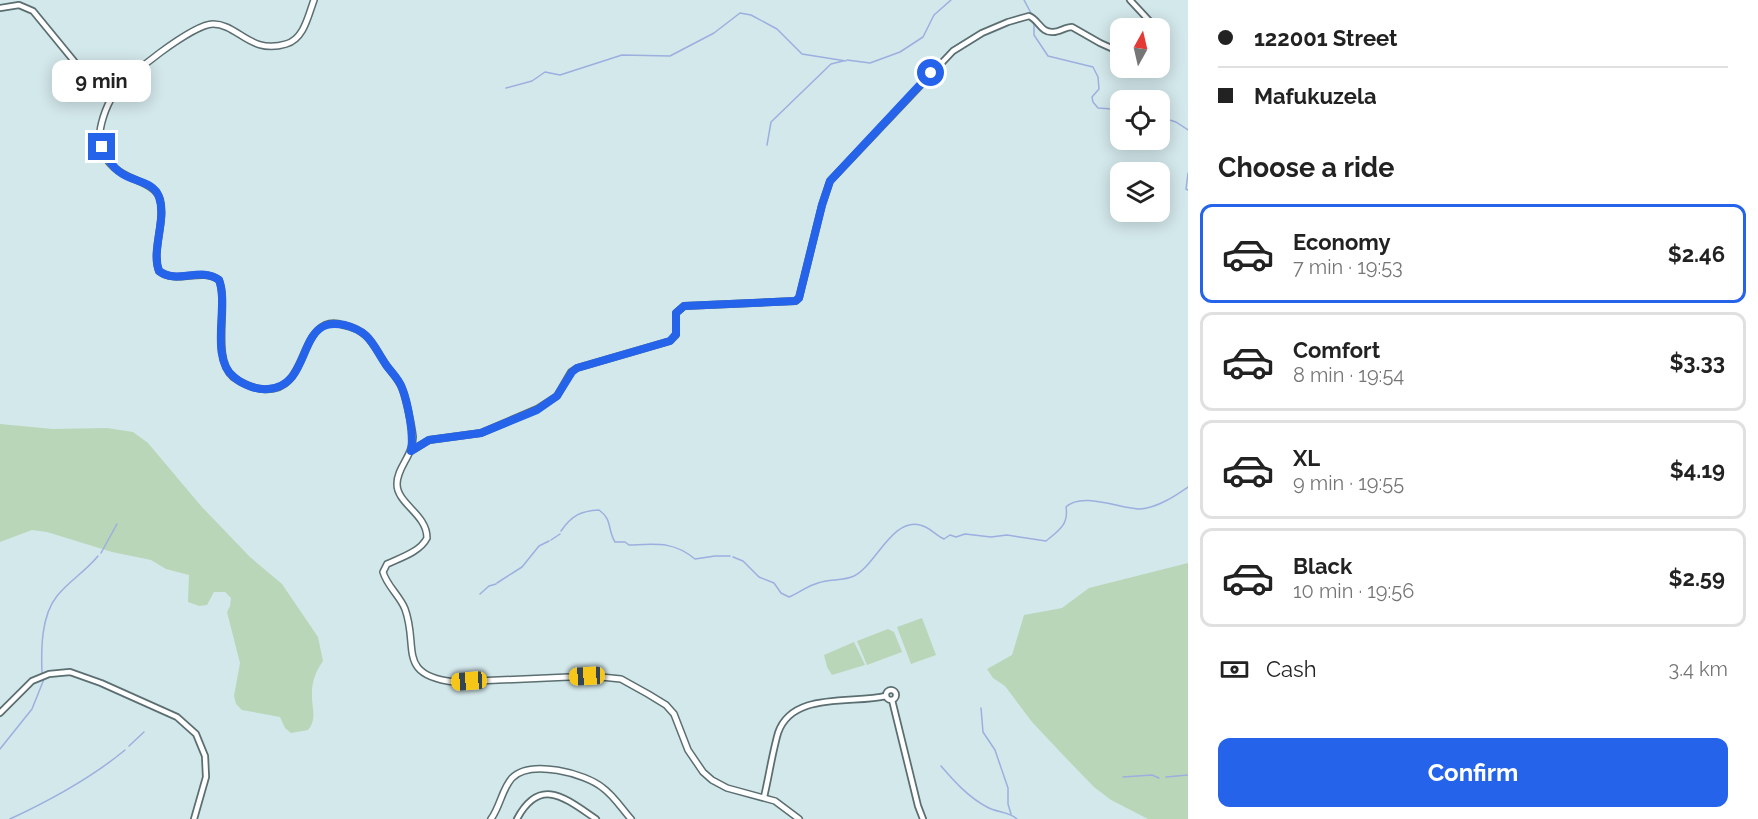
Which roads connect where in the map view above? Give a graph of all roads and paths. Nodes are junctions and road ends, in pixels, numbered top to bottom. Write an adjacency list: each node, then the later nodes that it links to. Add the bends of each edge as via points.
1 (315, 0): 6 (main road, via 302,30 290,42 276,46 257,44 220,24 205,25 177,40)
2 (1130, 0): 4 (street)
3 (0, 8): 6 (street, via 19,5 33,11 82,72)
4 (1147, 18)
5 (1110, 48): 7 (street, via 1072,27 1047,31 1029,16 982,33 953,51 832,178 799,298 792,302 684,306 676,313 676,334 670,341 577,368 557,396 537,410 481,433 429,440)
6 (114, 94): 7 (main road, via 100,128 102,147 119,172 148,184 159,197 159,271 167,276 207,275 219,280 224,360 229,372 255,388 273,389 297,371 319,329 334,323 357,329 369,338 401,386 412,433)
7 (411, 451): 11 (main road, via 398,478 398,489 423,524 427,538 416,549 387,564 383,572 404,609 411,654 421,671 434,679 453,682 591,675 621,679 666,705 674,714 688,750 712,780)
8 (886, 696): 9 (street); 9 (street, via 888,691 894,691 896,697); 11 (street, via 813,704 789,715 778,732)
9 (892, 700): 18 (street)
10 (0, 713): 12 (street, via 32,681 70,672 177,717 196,734 206,756 206,777)
11 (764, 797): 17 (main road)
12 (194, 819)
13 (491, 819): 16 (main road, via 511,779 535,769 569,772 589,779 609,793)
14 (517, 819): 15 (street, via 531,800 550,794 563,797)
15 (596, 819)
16 (631, 819)
17 (800, 819)
18 (923, 819)

